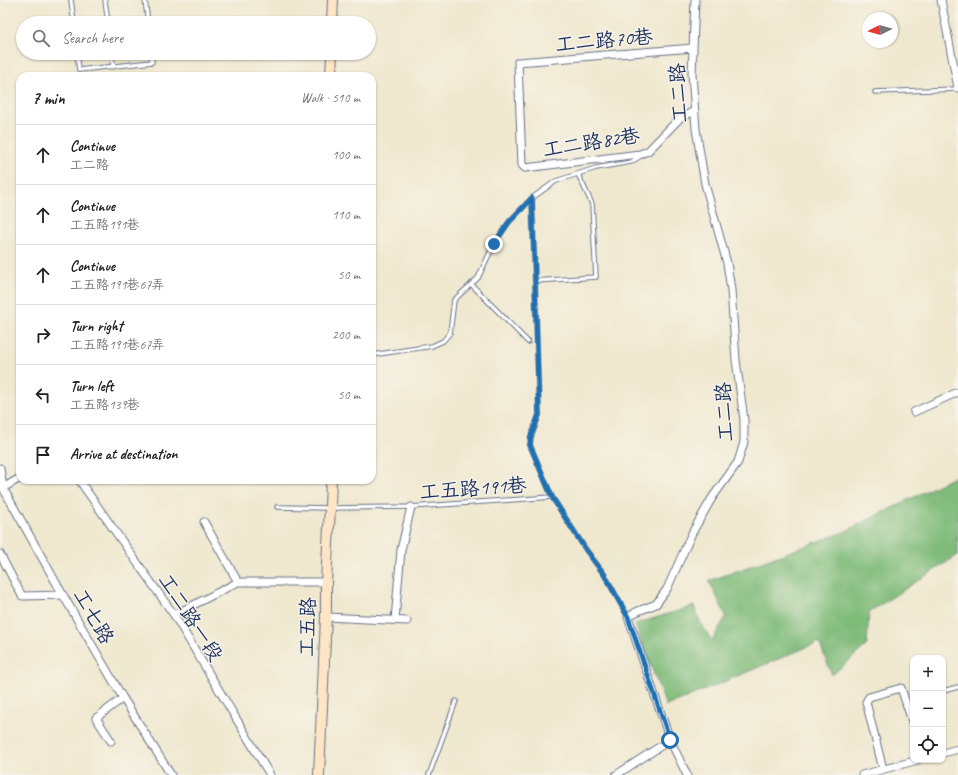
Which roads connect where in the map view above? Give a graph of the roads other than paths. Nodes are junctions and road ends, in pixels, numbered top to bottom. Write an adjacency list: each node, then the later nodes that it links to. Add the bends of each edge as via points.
1 (71, 0): 7 (lane)
2 (106, 0): 8 (lane)
3 (145, 0): 9 (lane)
4 (333, 0): 10 (street)
5 (695, 0): 11 (street, 工二路)
6 (941, 0): 18 (street)
7 (73, 16)
8 (107, 16)
9 (147, 16)
10 (332, 16)
11 (693, 48): 20 (street, 工二路); 22 (street, 工二路70巷, via 518,62 522,165)
12 (78, 60): 16 (lane, via 79,70)
13 (112, 60): 16 (lane)
14 (152, 60): 16 (lane, via 152,62)
15 (332, 60): 17 (street)
16 (113, 67)
17 (331, 72)
18 (958, 89): 19 (lane)
19 (875, 92)
20 (694, 111): 21 (street, 工二路82巷, via 679,120); 47 (street, 工二路, via 705,184 727,263 744,420 744,442 738,462 712,498 692,533 667,589 656,604)
21 (648, 152): 22 (street, 工二路82巷); 23 (lane, via 631,162)
22 (525, 168)
23 (578, 174): 24 (lane, via 556,181); 25 (lane, via 592,204 596,277)
24 (532, 198): 25 (lane); 26 (lane, via 509,222 494,244 478,278)
25 (535, 281): 36 (lane, via 539,415 530,445)
26 (471, 284): 27 (lane); 28 (lane, via 454,300 450,333 443,341 432,346)
27 (528, 342)
28 (376, 354)
29 (958, 392): 30 (street)
30 (914, 412)
31 (0, 468): 35 (street, 工七路)
32 (16, 480): 35 (street)
33 (82, 484): 45 (street, 工二路一段)
34 (331, 484): 39 (street, 工五路)
35 (3, 488): 44 (street, 工七路)
36 (552, 497): 38 (lane, 工五路191巷); 47 (lane, 工五路191巷, via 604,574)
37 (277, 507): 39 (lane, 工五路191巷)
38 (411, 507): 39 (lane, 工五路191巷); 48 (street, via 401,550)
39 (330, 508): 43 (street, 工五路)
40 (204, 522): 42 (street)
41 (0, 554): 44 (street, via 22,596)
42 (238, 582): 43 (street); 45 (street)
43 (326, 582): 46 (street, 工五路)
44 (63, 595): 52 (street, 工七路)
45 (174, 615): 62 (street, 工二路一段)
46 (326, 617): 48 (street); 63 (street, 工五路)
47 (628, 617): 55 (street)
48 (395, 620): 49 (street)
49 (407, 621)
50 (958, 687): 51 (lane)
51 (946, 690)
52 (123, 698): 56 (street, via 96,718); 61 (street, 工七路)
53 (456, 702): 64 (lane)
54 (910, 715): 60 (street, via 901,688 869,697 866,702)
55 (670, 740): 65 (street); 66 (street)
56 (111, 741)
57 (958, 749): 58 (street)
58 (946, 752)
59 (910, 762): 60 (street)
60 (882, 770): 67 (street)
61 (171, 775)
62 (270, 775)
63 (319, 775)
64 (428, 775)
65 (616, 775)
66 (687, 775)
67 (862, 775)

